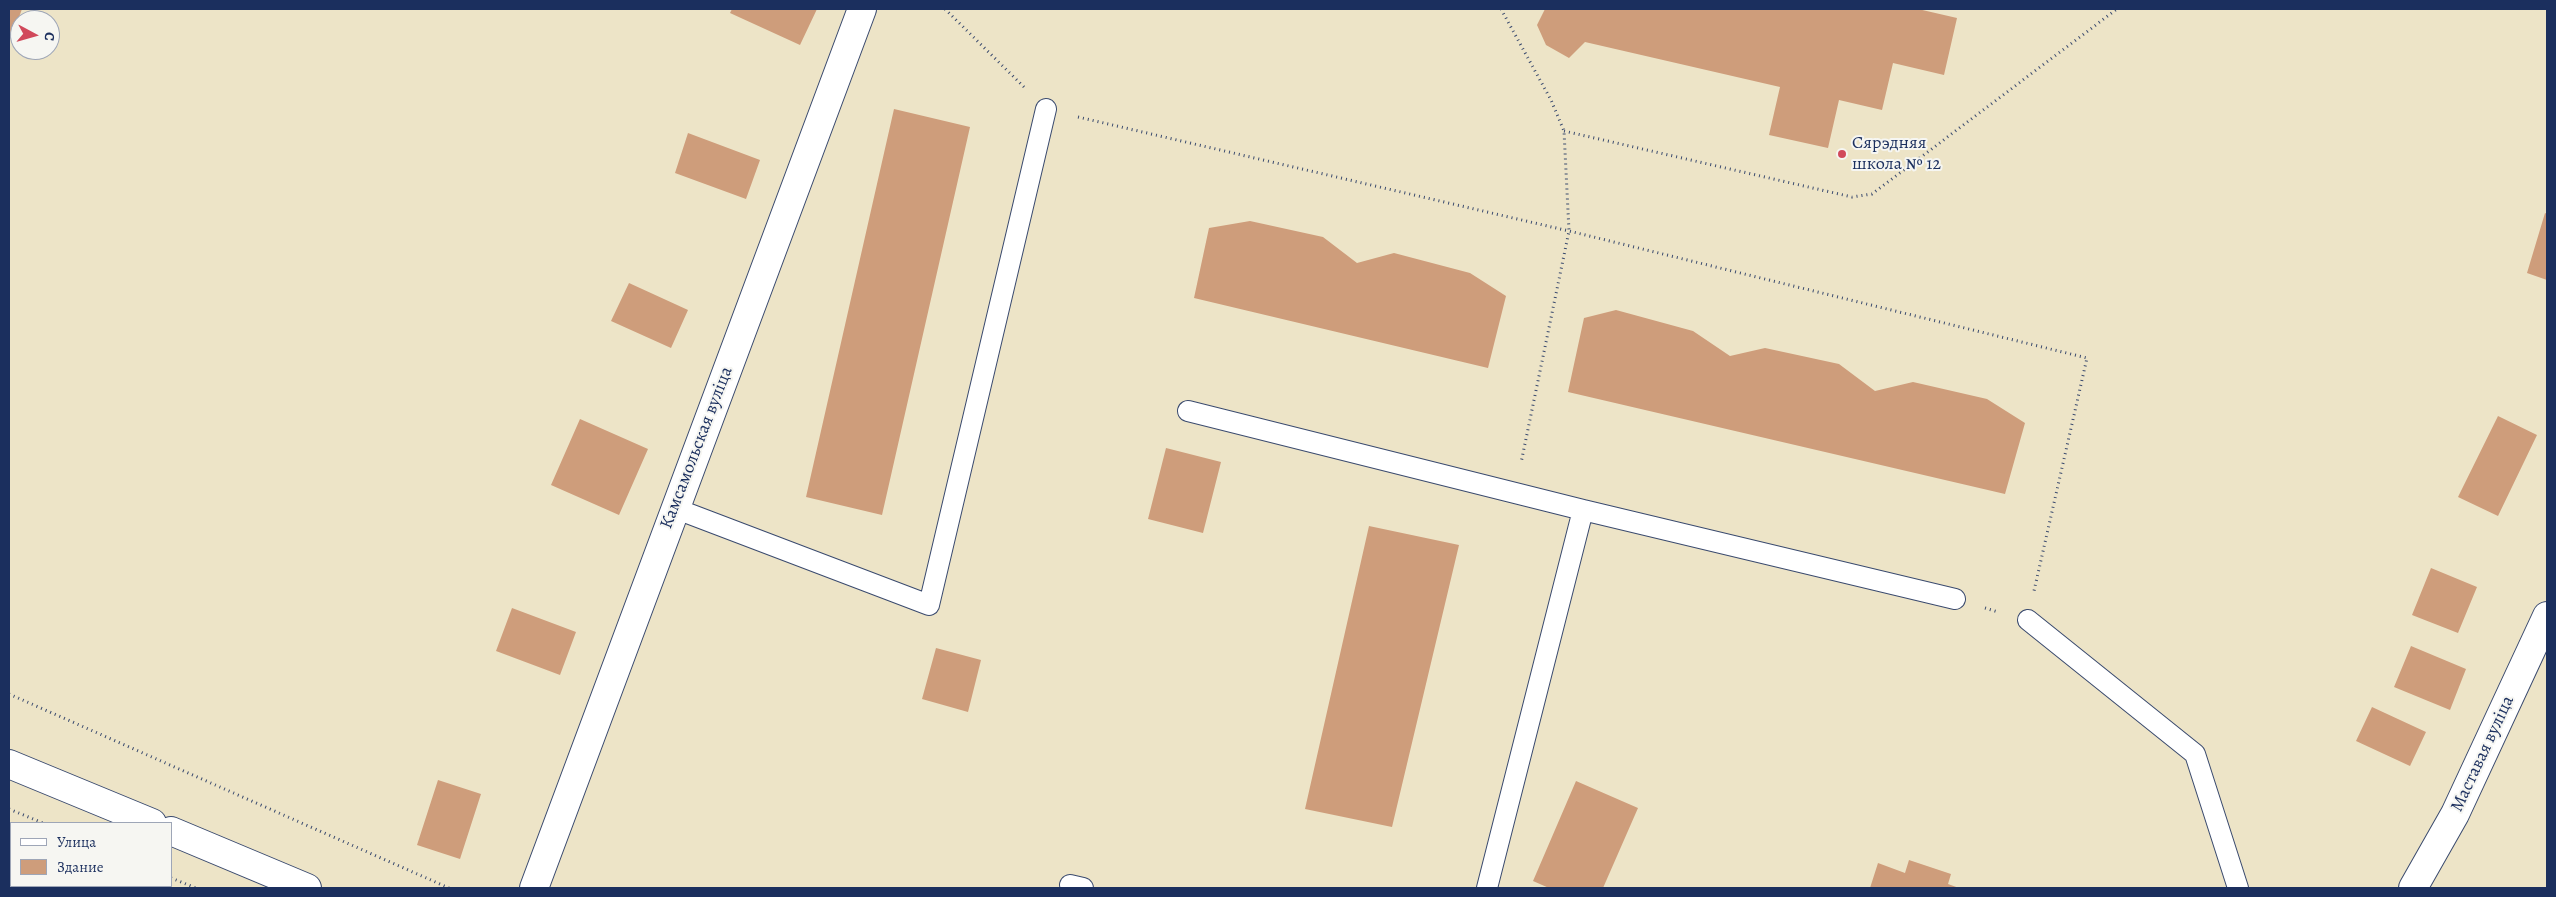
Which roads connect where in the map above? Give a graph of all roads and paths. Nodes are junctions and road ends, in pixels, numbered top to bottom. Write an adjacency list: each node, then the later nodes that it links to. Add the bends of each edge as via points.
1 (862, 9): 10 (street, Камсамольская вуліца)
2 (945, 9): 5 (path)
3 (1501, 9): 6 (path, via 1551,100)
4 (2117, 9): 6 (path, via 1872,194 1852,197)
5 (1046, 109): 7 (path); 10 (lane, via 929,605)
6 (1564, 131): 7 (path)
7 (1569, 231): 9 (path); 14 (path, via 2087,358)
8 (1188, 411): 9 (lane)
9 (1515, 493): 11 (lane)
10 (674, 508): 25 (street, Камсамольская вуліца)
11 (1583, 510): 12 (lane); 26 (lane)
12 (1955, 599): 14 (path)
13 (2547, 616): 28 (street, Маставая вуліца, via 2455,814)
14 (2028, 620): 27 (lane, via 2195,754)
15 (9, 694): 24 (path)
16 (9, 764): 19 (street)
17 (9, 809): 18 (path)
18 (41, 822)
19 (150, 822)
20 (172, 831): 23 (street)
21 (172, 878): 22 (path)
22 (196, 888)
23 (307, 888)
24 (449, 888)
25 (534, 888)
26 (1487, 888)
27 (2238, 888)
28 (2413, 888)

